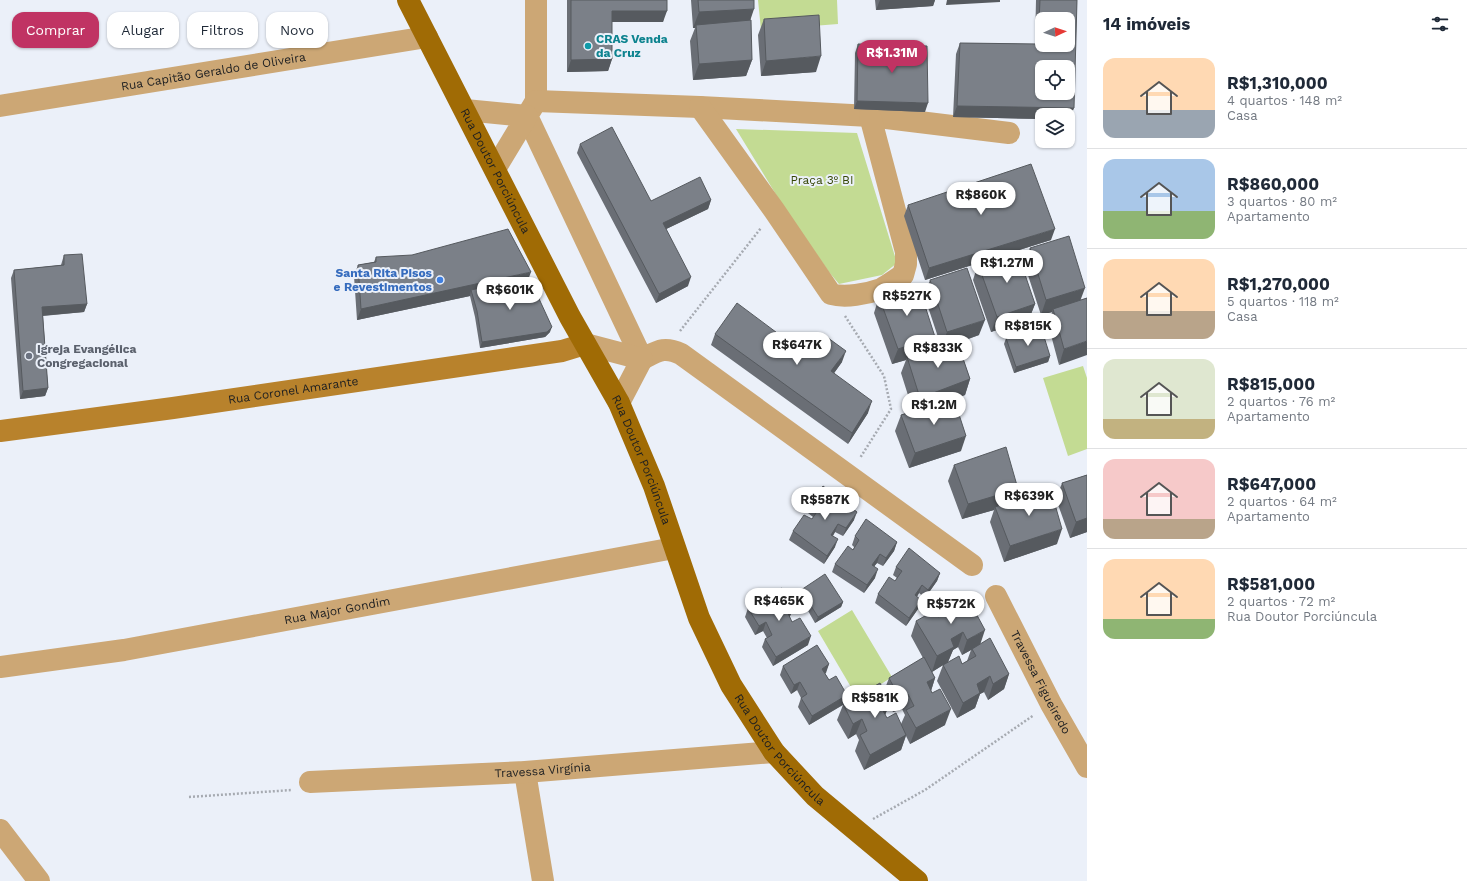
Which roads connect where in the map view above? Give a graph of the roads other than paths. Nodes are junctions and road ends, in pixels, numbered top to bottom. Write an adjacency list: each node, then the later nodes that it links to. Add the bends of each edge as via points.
1 (408, 0): 3 (main road, Rua Doutor Porciúncula)
2 (536, 0): 6 (street)
3 (427, 37): 4 (street, Rua Capitão Geraldo de Oliveira); 7 (main road, Rua Doutor Porciúncula)
4 (0, 106)
5 (700, 107): 6 (street); 8 (street); 8 (street, via 831,294 839,296 881,289 903,275 906,264 906,252)
6 (531, 108): 7 (street); 10 (street); 12 (street)
7 (465, 110): 10 (main road, Rua Doutor Porciúncula)
8 (870, 116): 9 (street)
9 (1009, 133)
10 (495, 169): 11 (main road, Rua Doutor Porciúncula)
11 (585, 344): 12 (street); 13 (main road, Rua Doutor Porciúncula); 14 (main road, Rua Coronel Amarante, via 557,352)
12 (642, 359): 13 (street); 16 (street, via 666,349 681,354)
13 (619, 403): 15 (main road, Rua Doutor Porciúncula, via 654,486)
14 (0, 431)
15 (674, 548): 18 (street, Rua Major Gondim, via 124,650); 19 (main road, Rua Doutor Porciúncula, via 699,618 730,685)
16 (972, 565)
17 (996, 596): 20 (street, Travessa Figueiredo, via 1051,704)
18 (0, 667)
19 (774, 752): 21 (street, Travessa Virgínia); 26 (main road, Rua Doutor Porciúncula, via 815,796)
20 (1087, 767)
21 (525, 772): 22 (street, Travessa Virgínia); 25 (street)
22 (303, 786)
23 (0, 830): 24 (street)
24 (39, 881)
25 (543, 881)
26 (917, 881)

